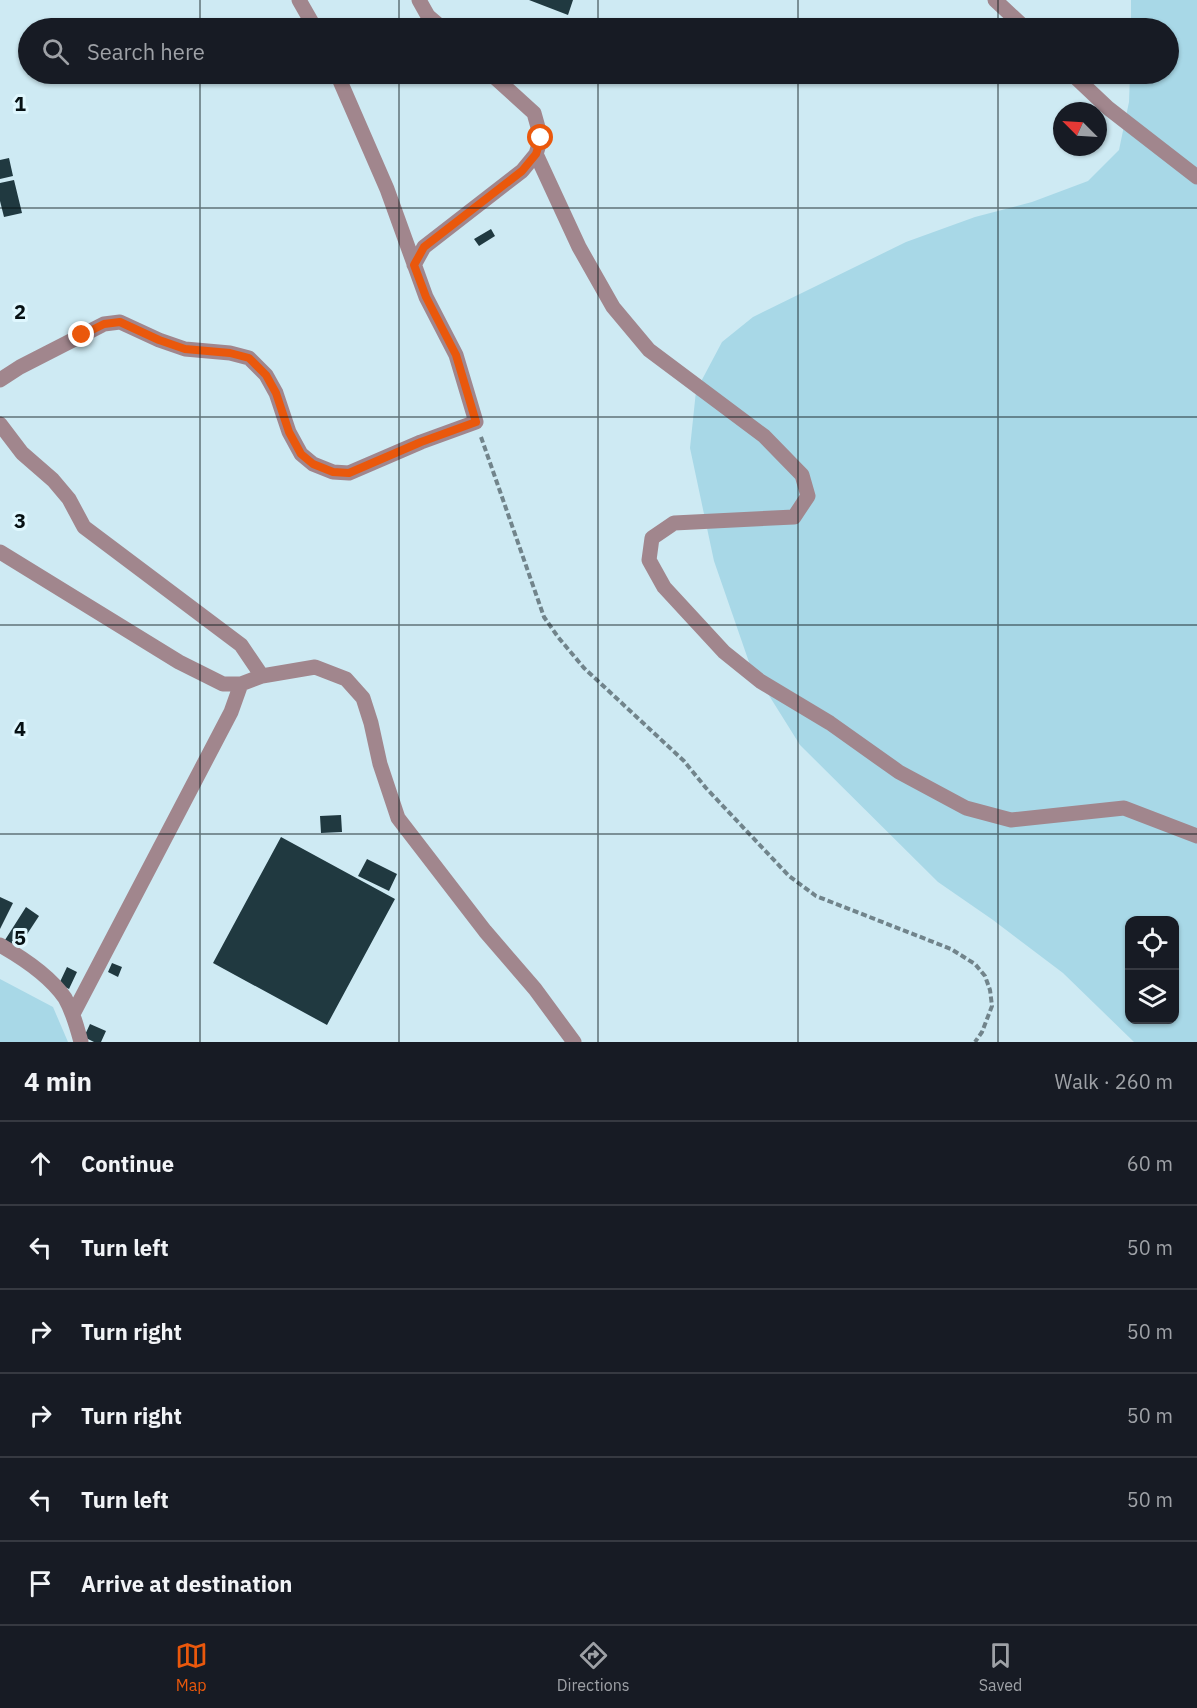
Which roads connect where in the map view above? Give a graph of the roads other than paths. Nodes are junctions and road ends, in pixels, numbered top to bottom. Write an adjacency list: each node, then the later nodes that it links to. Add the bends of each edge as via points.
1 (299, 0): 4 (street)
2 (419, 0): 5 (street)
3 (995, 0): 6 (street)
4 (309, 18)
5 (430, 18)
6 (1014, 18)
7 (341, 84): 12 (street, via 387,189)
8 (502, 84): 10 (street, via 534,113 541,138)
9 (1083, 84): 11 (street)
10 (536, 154): 12 (street, via 522,171 424,247); 18 (street, via 579,247 613,307 649,350 764,436 802,476 808,496 794,517 674,523 652,538 649,561 664,587 724,652 760,681 830,723 899,772 966,808 1011,820 1124,808)
11 (1197, 177)
12 (414, 265): 13 (street, via 456,355 476,422 349,473 333,472 301,454 276,393 266,375 249,358 185,349 120,322 104,324)
13 (0, 380)
14 (0, 424): 16 (street, via 22,453 64,493 84,527 241,645)
15 (0, 552): 17 (street, via 178,662 223,684)
16 (262, 676): 17 (street); 22 (street, via 315,667 346,679 363,698 398,818)
17 (241, 684): 20 (street, via 231,712)
18 (1197, 836)
19 (0, 945): 20 (street, via 47,980 64,997)
20 (73, 1014): 21 (street)
21 (81, 1042)
22 (574, 1042)

